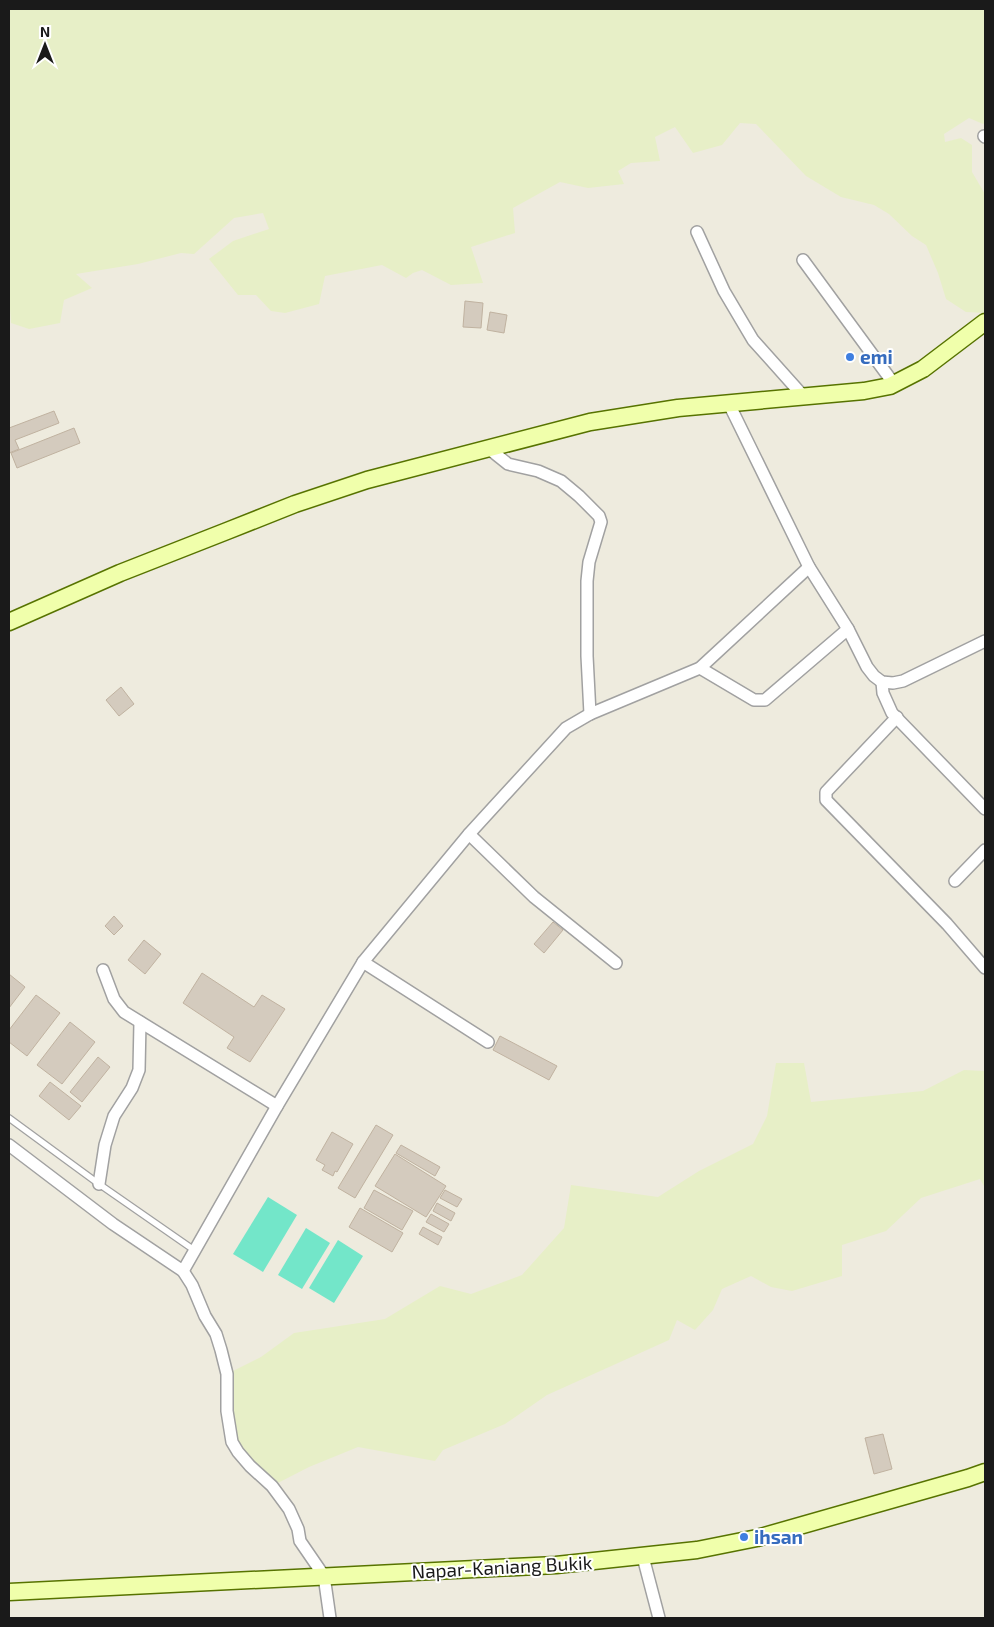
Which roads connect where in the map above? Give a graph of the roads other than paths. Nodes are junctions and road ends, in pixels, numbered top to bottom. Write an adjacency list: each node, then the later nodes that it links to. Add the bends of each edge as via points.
1 (697, 232): 5 (street, via 724,291 752,340)
2 (803, 260): 4 (street)
3 (985, 322): 4 (street, via 923,369)
4 (894, 384): 5 (street, via 864,391)
5 (804, 397): 6 (street)
6 (729, 404): 7 (street, via 678,408 590,422); 8 (street)
7 (488, 448): 9 (street, via 367,480 295,504 120,573); 14 (street, via 508,464 561,481 599,516 601,522 587,581)
8 (809, 567): 10 (street); 12 (street)
9 (9, 622)
10 (848, 629): 12 (street, via 765,700 754,700); 13 (street, via 867,667)
11 (985, 641): 13 (street, via 903,681)
12 (700, 668): 14 (street)
13 (882, 682): 15 (street, via 886,702)
14 (590, 714): 17 (street, via 566,728)
15 (896, 717): 16 (street); 22 (street, via 826,792 826,800 947,924)
16 (985, 809)
17 (469, 834): 20 (street); 21 (street, via 534,897)
18 (985, 850): 19 (street)
19 (955, 881)
20 (363, 962): 25 (street); 26 (street)
21 (616, 963)
22 (985, 968)
23 (103, 970): 24 (street, via 114,999 124,1012)
24 (140, 1022): 26 (street); 29 (street, via 139,1070 114,1116 104,1144)
25 (488, 1042)
26 (277, 1106): 30 (street)
27 (9, 1118): 29 (lane)
28 (9, 1144): 31 (street, via 113,1224)
29 (99, 1184): 30 (lane)
30 (194, 1250): 31 (street)
31 (183, 1271): 34 (street, via 221,1350 227,1374 227,1411 232,1442 289,1509 300,1541)
32 (985, 1472): 33 (street, Napar-Kaniang Bukik, via 757,1538)
33 (643, 1556): 34 (street, Napar-Kaniang Bukik, via 556,1565); 37 (street)
34 (324, 1576): 35 (street, Napar-Kaniang Bukik); 36 (street)
35 (9, 1592)
36 (330, 1618)
37 (659, 1618)

